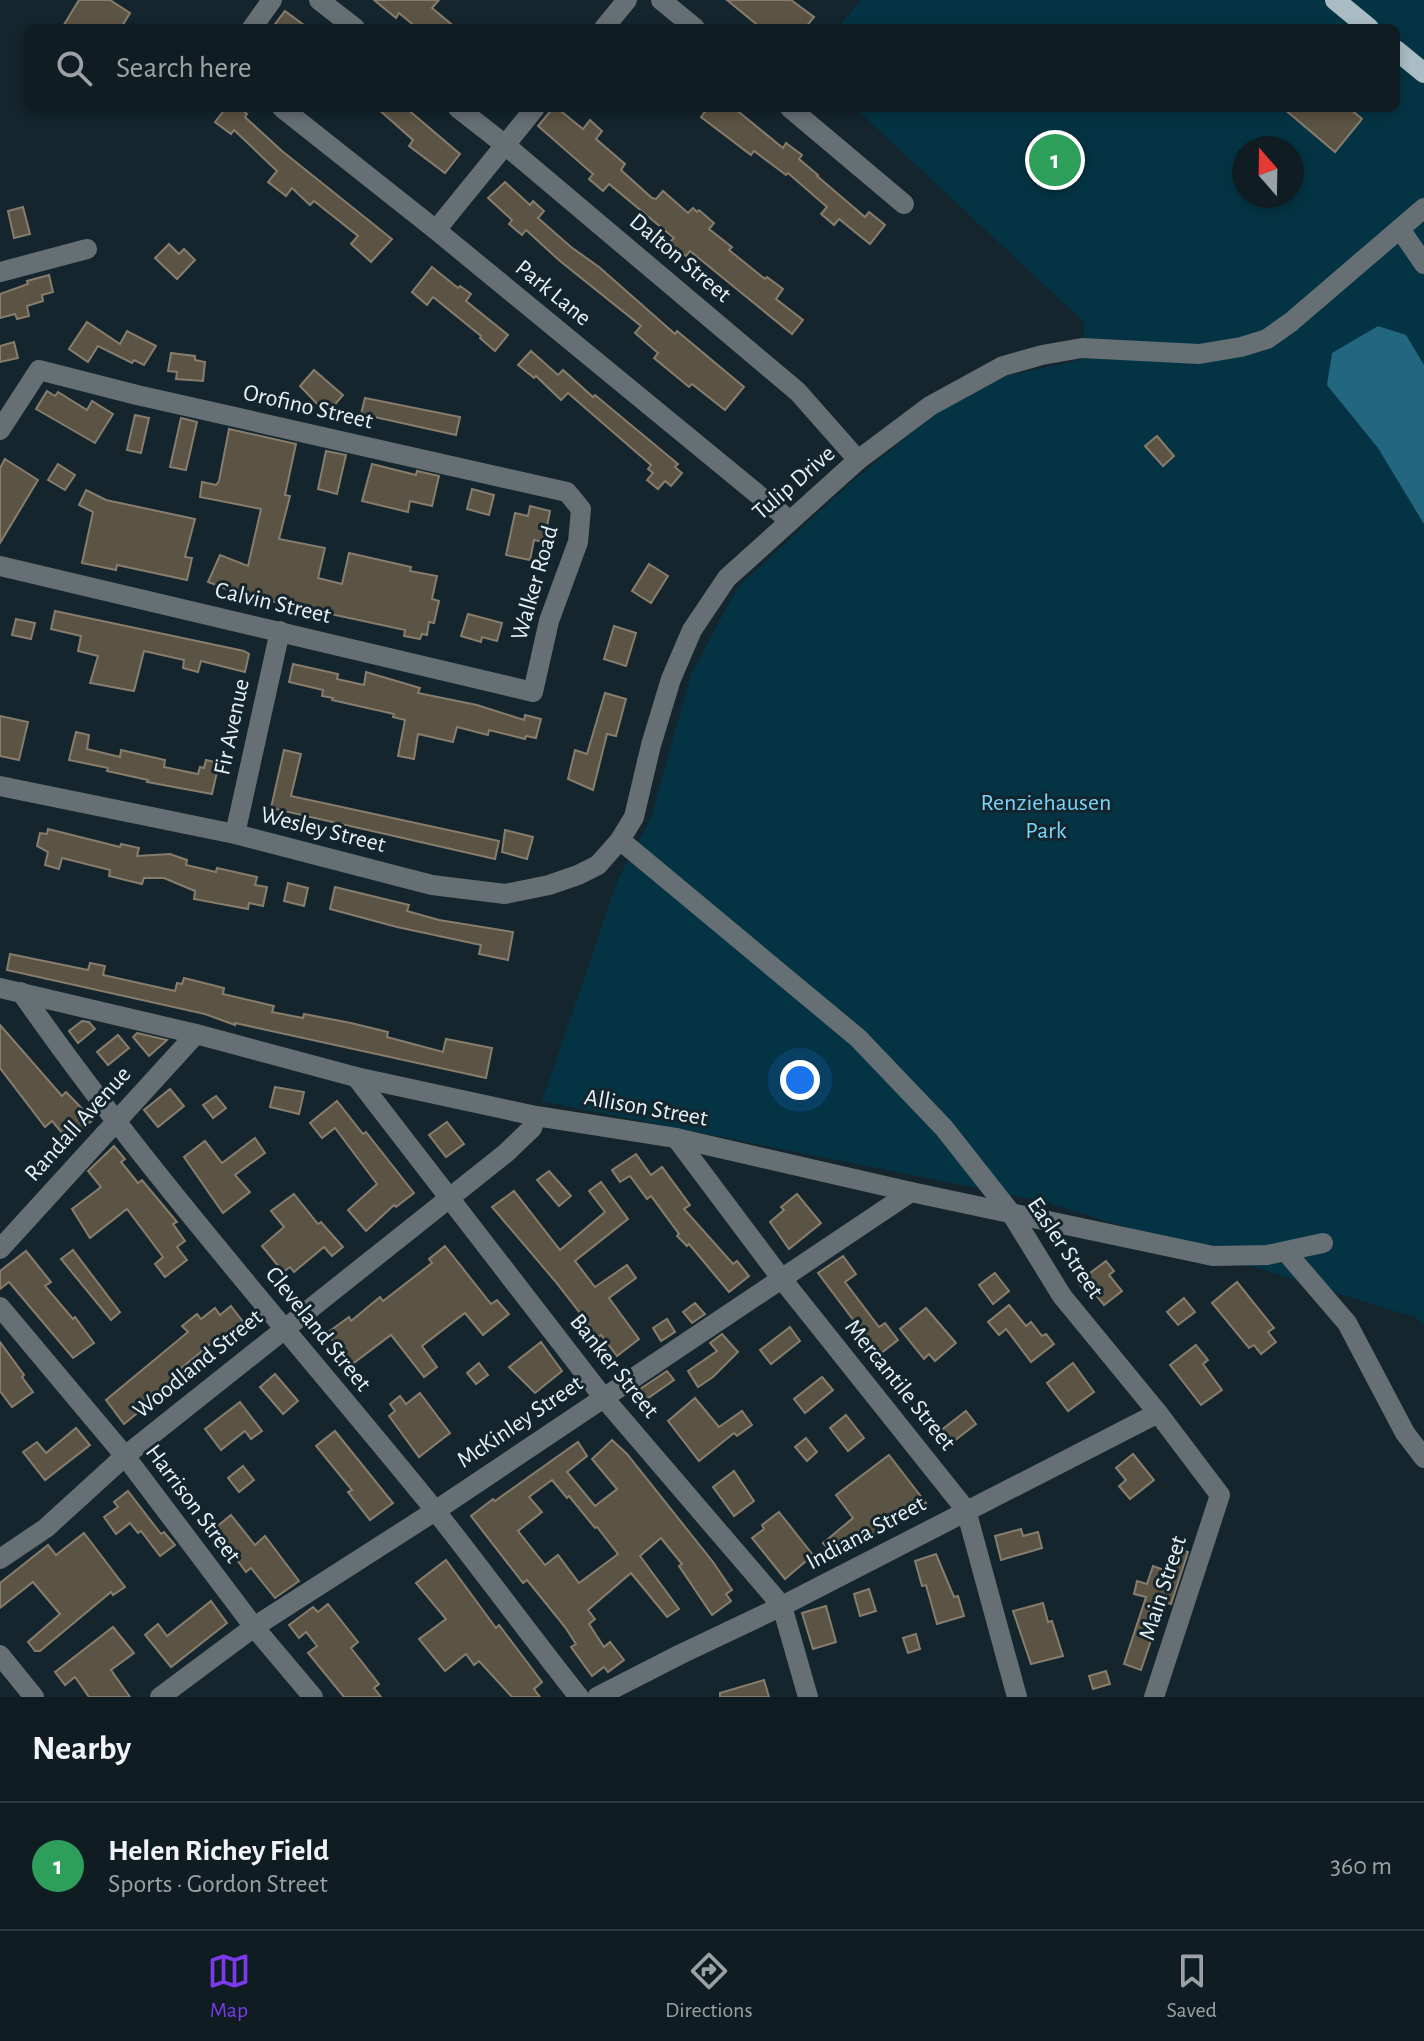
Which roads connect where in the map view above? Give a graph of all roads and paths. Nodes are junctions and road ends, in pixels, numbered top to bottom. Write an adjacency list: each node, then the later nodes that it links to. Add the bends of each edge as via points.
1 (272, 0): 6 (street)
2 (319, 0): 7 (street)
3 (627, 0): 8 (street)
4 (661, 0): 9 (street)
5 (1335, 0): 10 (main road)
6 (255, 24)
7 (350, 24)
8 (607, 24)
9 (690, 24)
10 (1364, 24)
11 (1400, 53): 12 (main road)
12 (1424, 73)
13 (287, 112): 21 (street, Park Lane)
14 (463, 112): 17 (street, Dalton Street)
15 (532, 112): 17 (street)
16 (795, 112): 18 (street)
17 (504, 144): 21 (street); 26 (street, Dalton Street, via 798,392)
18 (904, 204)
19 (1424, 208): 20 (street, Tulip Drive)
20 (1400, 229): 23 (street); 26 (street, Tulip Drive, via 1267,339 1199,354 1082,348 1003,366 930,406)
21 (436, 230): 28 (street, Park Lane)
22 (87, 249): 24 (street)
23 (1424, 264)
24 (0, 272)
25 (0, 430): 27 (street, Orofino Street, via 39,370)
26 (858, 460): 28 (street, Tulip Drive)
27 (567, 492): 31 (street, Walker Road, via 581,509 578,542 549,621)
28 (789, 520): 34 (street, Tulip Drive, via 727,578 692,630 671,679 634,817)
29 (0, 566): 30 (street, Calvin Street)
30 (280, 631): 31 (street, Calvin Street); 33 (street, Fir Avenue)
31 (533, 692)
32 (0, 786): 33 (street, Wesley Street)
33 (235, 834): 34 (street, Wesley Street, via 432,885 505,894 588,870)
34 (620, 840): 44 (street, Easler Street, via 858,1038 944,1128)
35 (0, 988): 36 (street, Allison Street)
36 (21, 992): 37 (street, Allison Street); 40 (street, Cleveland Street)
37 (196, 1034): 38 (street, Allison Street); 40 (street, Randall Avenue)
38 (356, 1077): 39 (street, Allison Street); 43 (street, Banker Street)
39 (536, 1116): 41 (street, Allison Street); 43 (street, Woodland Street, via 532,1128)
40 (116, 1119): 46 (street, Randall Avenue); 50 (street, Cleveland Street)
41 (676, 1138): 42 (street, Allison Street); 48 (street, Mercantile Street)
42 (911, 1192): 44 (street, Allison Street); 48 (street, McKinley Street)
43 (449, 1200): 50 (street, Woodland Street); 51 (street, Banker Street)
44 (1011, 1213): 47 (street, Allison Street, via 1213,1256); 52 (street, Easler Street, via 1062,1296)
45 (1323, 1243): 47 (street, Allison Street)
46 (0, 1249)
47 (1286, 1252): 54 (street, via 1347,1323 1405,1433)
48 (781, 1278): 51 (street, McKinley Street); 56 (street, Mercantile Street)
49 (0, 1307): 53 (street, Harrison Street)
50 (283, 1328): 53 (street, Woodland Street); 57 (street, Cleveland Street)
51 (603, 1397): 57 (street, McKinley Street); 59 (street, Banker Street)
52 (1158, 1413): 55 (street, Easler Street); 56 (street, Indiana Street)
53 (125, 1456): 58 (street, Woodland Street, via 46,1528); 60 (street, Harrison Street)
54 (1424, 1458)
55 (1220, 1495): 69 (street, Main Street)
56 (966, 1510): 59 (street, Indiana Street); 68 (street, Mercantile Street)
57 (435, 1511): 60 (street, McKinley Street); 65 (street, Cleveland Street)
58 (0, 1559)
59 (782, 1606): 66 (street, Indiana Street); 67 (street, Banker Street)
60 (254, 1627): 63 (street, McKinley Street); 64 (street, Harrison Street)
61 (0, 1655): 62 (street)
62 (34, 1697)
63 (160, 1697)
64 (313, 1697)
65 (579, 1697)
66 (597, 1697)
67 (808, 1697)
68 (1017, 1697)
69 (1154, 1697)

